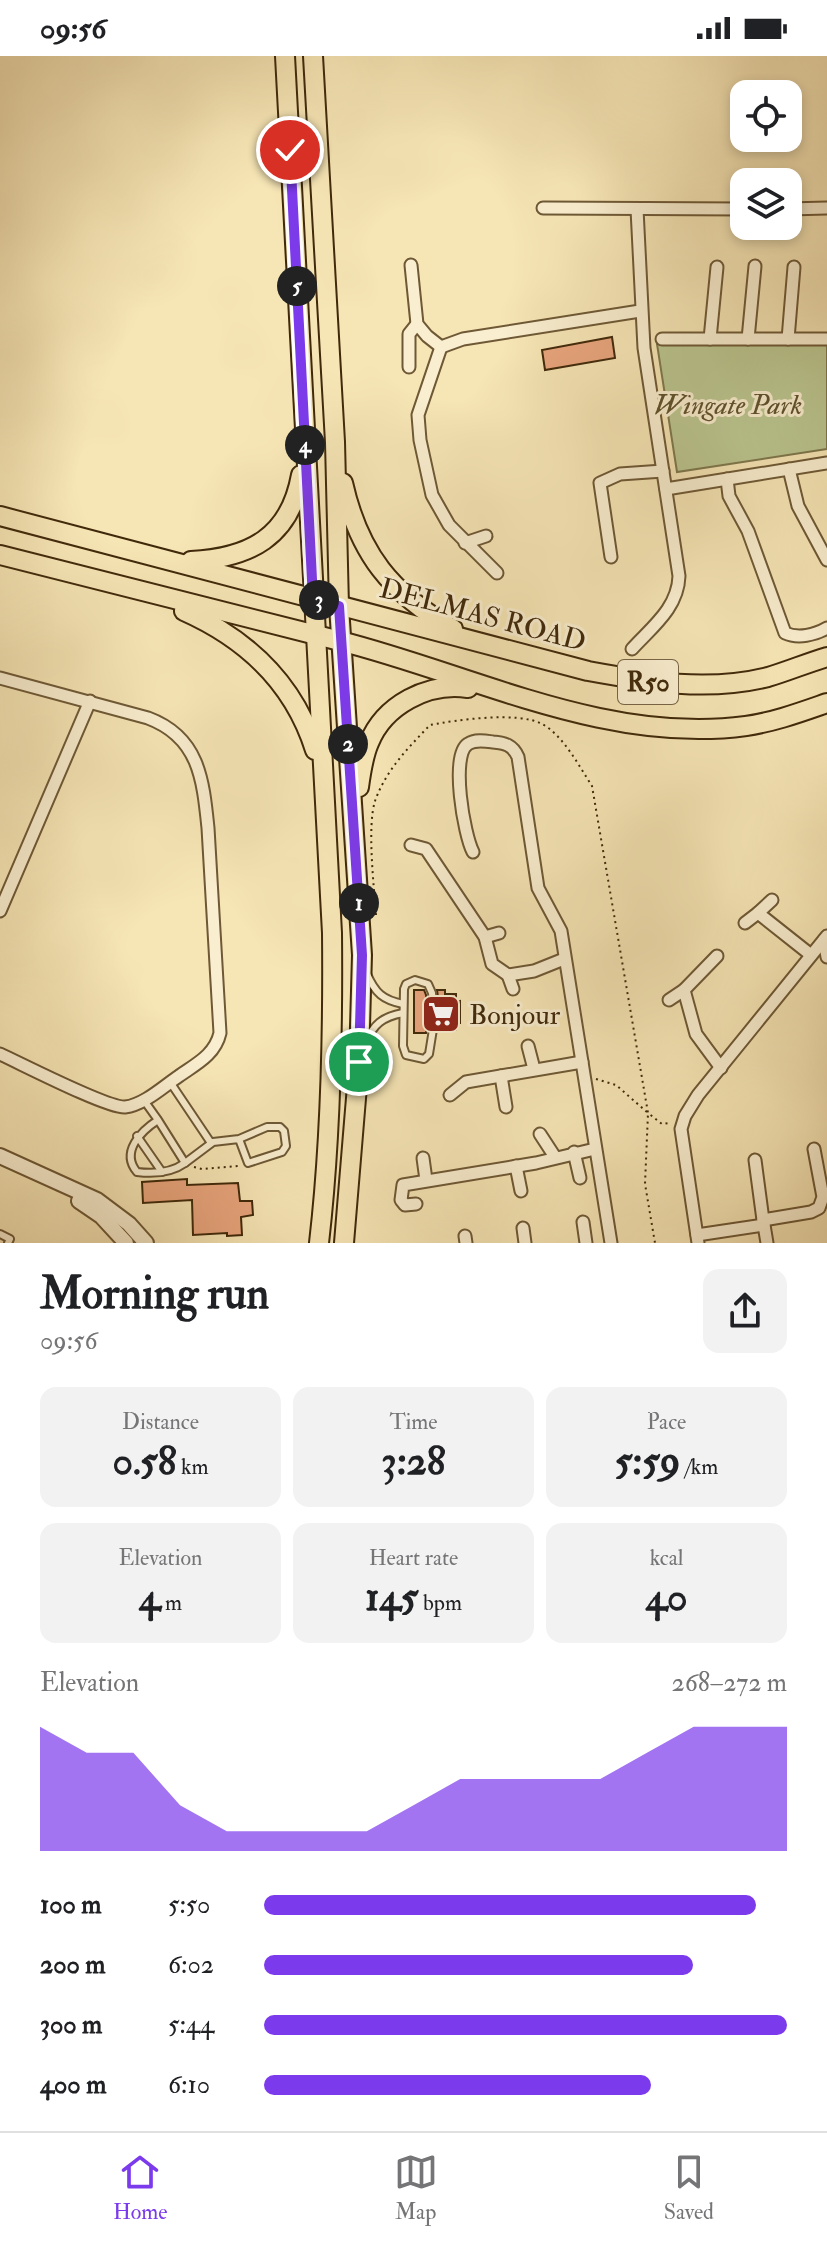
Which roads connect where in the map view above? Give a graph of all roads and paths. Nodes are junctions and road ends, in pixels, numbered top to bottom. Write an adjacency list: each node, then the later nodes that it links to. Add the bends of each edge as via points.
1 (285, 56): 21 (main road)
2 (313, 56): 22 (main road)
3 (543, 208): 5 (street)
4 (827, 208): 7 (street)
5 (637, 209): 6 (street); 12 (street)
6 (730, 209)
7 (802, 209)
8 (411, 265): 13 (street)
9 (755, 266): 16 (street)
10 (717, 267): 15 (street)
11 (794, 267): 17 (street)
12 (640, 311): 19 (street); 25 (street)
13 (417, 324): 19 (street); 20 (street, via 409,334)
14 (662, 339): 15 (street)
15 (710, 339): 16 (street)
16 (748, 339): 17 (street)
17 (788, 339): 18 (street)
18 (827, 339)
19 (441, 347): 30 (street, via 420,408 420,440 435,502)
20 (409, 367)
21 (305, 433): 34 (main road, via 295,500 284,521 261,544 228,557); 37 (main road)
22 (335, 442): 38 (main road); 41 (main road, via 355,524 380,571 413,603)
23 (827, 463): 24 (street)
24 (789, 469): 26 (street); 33 (street, via 798,506)
25 (663, 471): 27 (street); 32 (street, via 620,474 600,483)
26 (727, 479): 27 (street); 39 (street, via 785,633 808,635)
27 (666, 489): 43 (street, via 678,590 671,607)
28 (0, 516): 34 (main road, R50)
29 (486, 536): 30 (street)
30 (465, 543): 35 (street)
31 (0, 555): 36 (main road, R50)
32 (611, 557)
33 (827, 560)
34 (172, 561): 37 (main road, R50)
35 (497, 573)
36 (100, 580): 40 (main road, R50); 49 (main road, via 209,622 265,662 308,729)
37 (313, 599): 38 (main road, DELMAS ROAD / R50); 40 (main road)
38 (339, 606): 41 (main road, DELMAS ROAD / R50); 42 (main road)
39 (827, 628)
40 (315, 636): 42 (main road, R50); 49 (main road)
41 (470, 639): 44 (main road, DELMAS ROAD / R50, via 588,671 680,685 767,677)
42 (342, 642): 46 (main road, R50); 50 (main road)
43 (632, 649)
44 (827, 657)
45 (0, 678): 47 (street)
46 (503, 693): 48 (main road, R50, via 610,719 680,728 745,726); 50 (main road, via 439,688 391,712 370,740)
47 (90, 701): 54 (street); 81 (street, via 168,725 191,751 204,797 220,1033 215,1049)
48 (827, 703)
49 (324, 779): 115 (main road, via 333,1039)
50 (354, 821): 60 (main road)
51 (411, 845): 57 (street, via 426,849)
52 (473, 852): 64 (street, via 465,829 461,753 474,742 504,743 518,757 538,888 559,925)
53 (772, 900): 55 (street)
54 (0, 911)
55 (758, 913): 56 (street); 61 (street)
56 (745, 923)
57 (478, 932): 58 (street); 65 (street, via 487,966)
58 (499, 933)
59 (826, 938): 61 (street); 63 (street)
60 (362, 955): 69 (lane, via 375,990); 75 (main road)
61 (811, 955): 77 (street)
62 (717, 956): 67 (street)
63 (827, 957)
64 (564, 959): 65 (street); 76 (street)
65 (508, 975): 66 (street)
66 (513, 989)
67 (684, 990): 68 (street); 77 (street, via 696,1034)
68 (669, 1000)
69 (403, 1004): 70 (lane, via 406,984 424,982 432,993); 71 (lane)
70 (434, 1012)
71 (403, 1013): 72 (lane, via 403,1050 411,1058 429,1054); 75 (lane, via 378,1022)
72 (434, 1023)
73 (528, 1046): 78 (street)
74 (0, 1054): 83 (street, via 108,1103 129,1106)
75 (359, 1062): 109 (main road)
76 (582, 1062): 78 (street); 80 (street)
77 (721, 1068): 110 (street, via 689,1107 681,1129)
78 (534, 1069): 79 (street)
79 (501, 1076): 82 (street, via 466,1082); 84 (street)
80 (584, 1076): 90 (street); 119 (path, via 616,1085 648,1113 646,1192)
81 (170, 1082): 83 (street); 89 (lane)
82 (450, 1095)
83 (143, 1099): 85 (lane)
84 (506, 1107)
85 (158, 1120): 87 (lane); 97 (lane)
86 (540, 1134): 93 (street)
87 (137, 1136): 100 (lane); 100 (lane, via 133,1168)
88 (239, 1139): 89 (lane); 98 (lane); 98 (lane, via 274,1126 284,1131 282,1152)
89 (211, 1143): 97 (lane)
90 (595, 1149): 92 (street); 118 (street)
91 (814, 1149): 106 (street, via 823,1197 819,1208)
92 (574, 1152): 93 (street); 101 (street)
93 (555, 1157): 99 (street)
94 (423, 1158): 102 (street)
95 (1, 1160): 113 (street, via 85,1204); 114 (street, via 106,1205)
96 (755, 1160): 106 (street)
97 (185, 1163): 98 (path, via 202,1169); 100 (lane)
98 (248, 1163)
99 (516, 1166): 102 (street); 103 (street)
100 (162, 1172)
101 (580, 1178)
102 (426, 1180): 104 (street, via 401,1189 403,1202)
103 (521, 1191)
104 (416, 1204)
105 (583, 1222): 117 (street)
106 (763, 1223): 110 (street); 120 (street)
107 (523, 1228): 116 (street)
108 (0, 1234): 111 (lane)
109 (346, 1239)
110 (698, 1239)
111 (9, 1241): 112 (lane)
112 (17, 1243)
113 (126, 1243)
114 (146, 1243)
115 (319, 1243)
116 (525, 1243)
117 (586, 1243)
118 (611, 1243)
119 (655, 1243)
120 (767, 1243)

